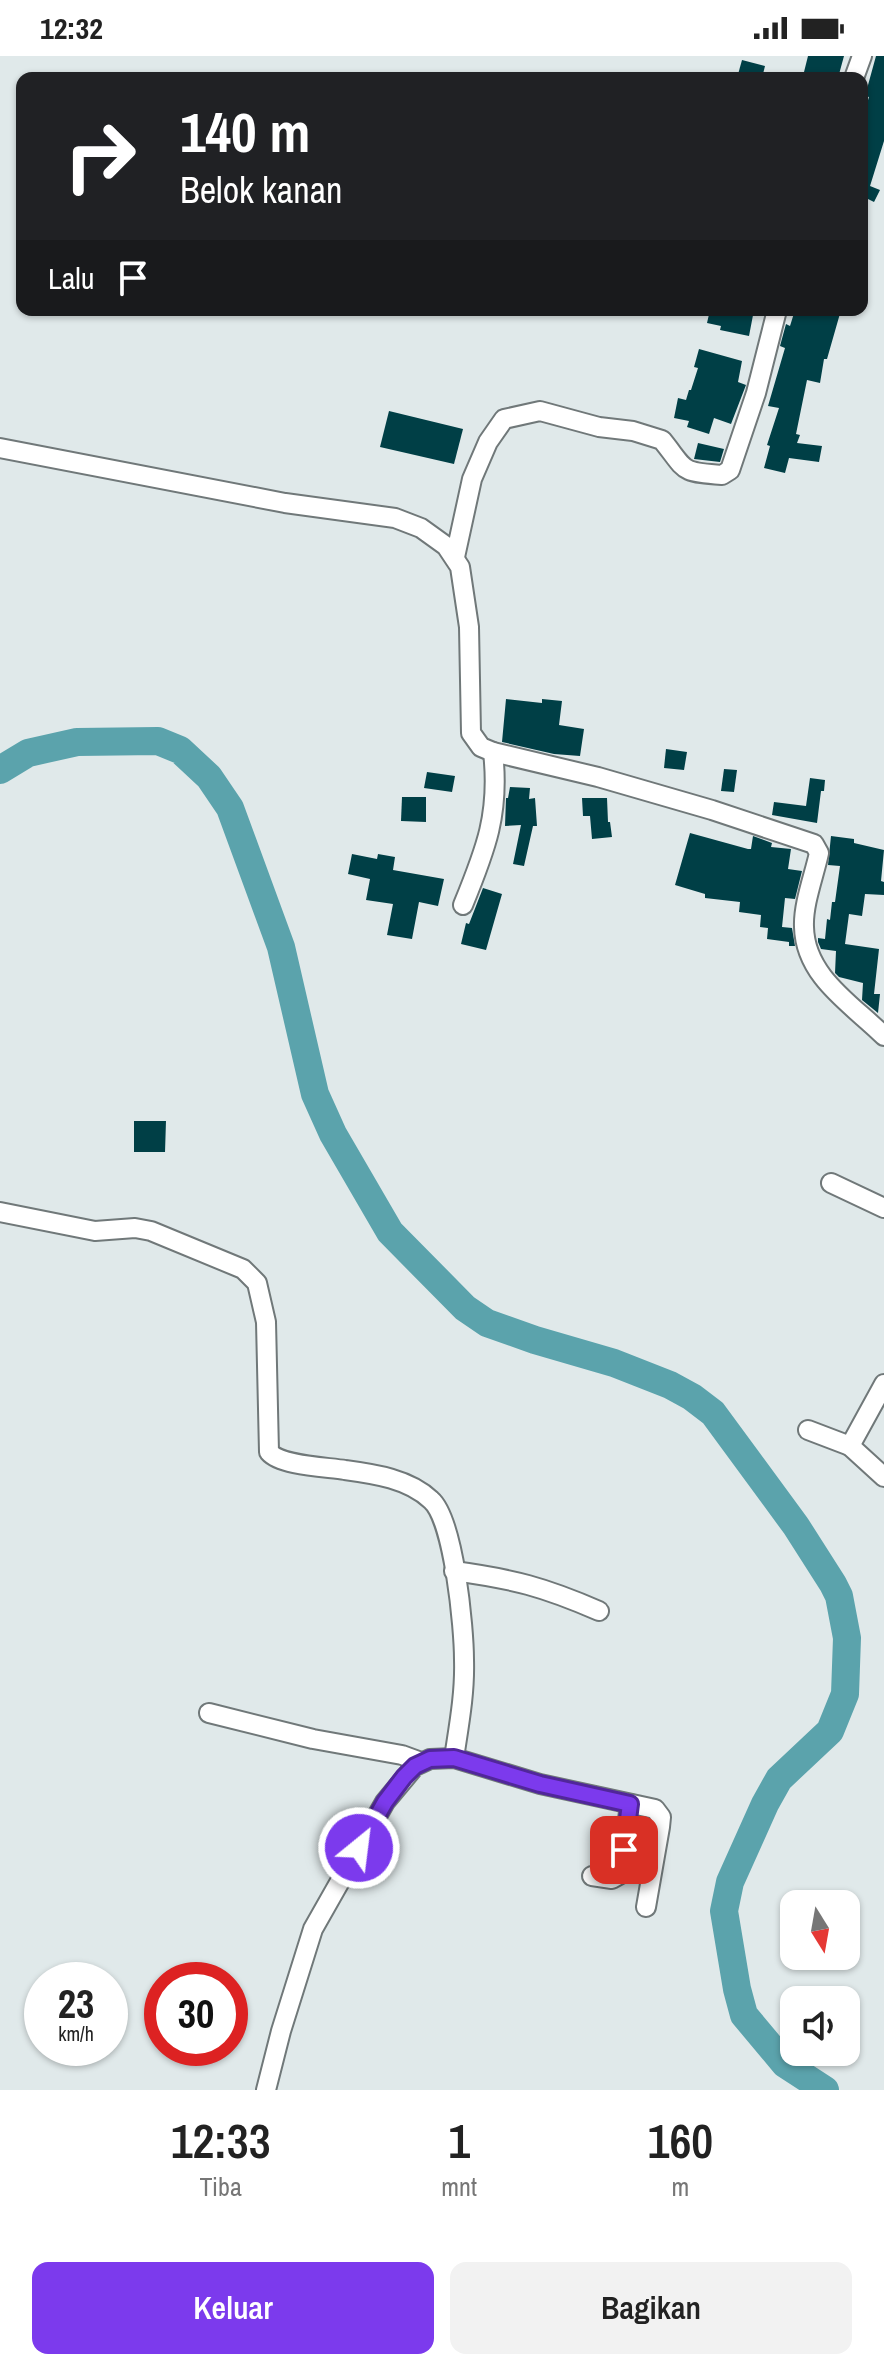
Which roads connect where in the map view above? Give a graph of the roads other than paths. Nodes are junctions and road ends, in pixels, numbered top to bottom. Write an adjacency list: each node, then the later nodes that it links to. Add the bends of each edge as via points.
1 (775, 316): 3 (street, via 730,470 722,475 686,469 662,440 633,431 540,411 511,416 499,424 472,479)
2 (0, 448): 3 (street, via 285,503 395,518 437,538)
3 (455, 557): 4 (street, via 468,608 471,733 481,747)
4 (493, 752): 5 (street, via 491,826); 6 (street, via 698,805 814,844 819,853 804,919 805,941 833,990)
5 (463, 905)
6 (884, 1036)
7 (831, 1183): 8 (street)
8 (884, 1208)
9 (0, 1212): 14 (street, via 95,1231 151,1231 243,1269 257,1283 266,1322 269,1452 292,1462 388,1477 430,1498 445,1521)
10 (884, 1384): 12 (street)
11 (808, 1430): 12 (street)
12 (850, 1446): 13 (street)
13 (884, 1477)
14 (454, 1571): 15 (street, via 534,1585); 17 (street, via 464,1660)
15 (599, 1611)
16 (209, 1713): 18 (street)
17 (454, 1758): 18 (street); 19 (street)
18 (421, 1762): 22 (street, via 385,1802 313,1929)
19 (630, 1804): 20 (street, via 621,1874 612,1879); 21 (street, via 655,1809 661,1817)
20 (592, 1876)
21 (646, 1907)
22 (266, 2090)

